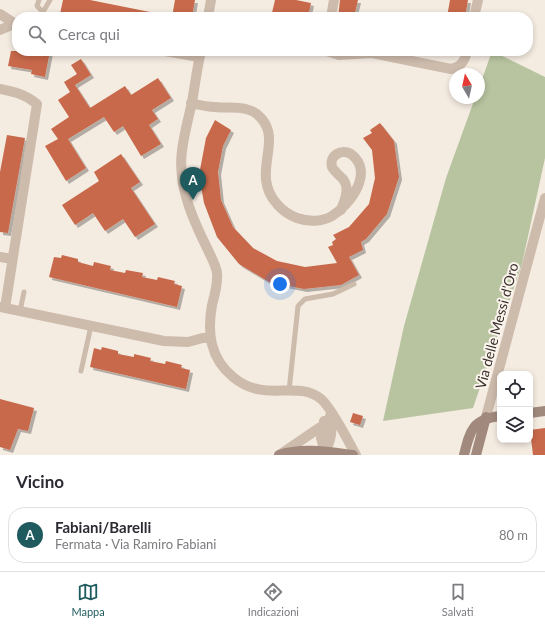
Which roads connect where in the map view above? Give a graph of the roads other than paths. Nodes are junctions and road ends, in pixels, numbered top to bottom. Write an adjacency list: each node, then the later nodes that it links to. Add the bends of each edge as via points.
1 (39, 0): 6 (lane, via 37,6)
2 (50, 0): 7 (lane)
3 (211, 0): 8 (street)
4 (334, 0): 9 (street)
5 (478, 0): 10 (street)
6 (41, 12)
7 (44, 12)
8 (209, 12)
9 (332, 12)
10 (475, 12)
11 (0, 14): 12 (street)
12 (12, 22)
13 (12, 26): 14 (street)
14 (0, 30)
15 (200, 56): 19 (street)
16 (385, 56): 17 (street, via 450,69 463,62)
17 (465, 56)
18 (0, 89): 23 (street, via 20,92 37,104)
19 (191, 103): 21 (street, via 243,108 260,117 269,134 265,183 273,200 285,212 302,220 318,221 331,217); 29 (street, via 182,143 181,168 189,205 217,270 218,281 210,319)
20 (545, 198): 36 (street, Via delle Messi d'Oro)
21 (341, 210): 21 (street, via 356,192 360,174 355,158 345,152 336,154 331,164 346,186 346,197)
22 (0, 257): 23 (street)
23 (12, 259): 26 (street)
24 (354, 284): 31 (lane, via 333,294 305,299 298,306)
25 (24, 292): 27 (lane)
26 (2, 308): 27 (street)
27 (20, 311): 28 (street)
28 (91, 326): 29 (street, via 177,342); 30 (lane)
29 (210, 336): 31 (street, via 217,359 240,382 257,390)
30 (81, 372)
31 (289, 391): 32 (street, via 311,393 324,402)
32 (328, 410): 37 (street); 38 (street, via 332,428); 41 (street)
33 (545, 411): 34 (street)
34 (533, 412)
35 (497, 416): 36 (street)
36 (486, 417): 42 (street, Via delle Messi d'Oro, via 474,427); 43 (street)
37 (322, 426): 38 (street, via 321,438); 39 (street)
38 (325, 452): 39 (street, via 294,451); 40 (street)
39 (280, 455)
40 (348, 455)
41 (356, 455)
42 (464, 455)
43 (476, 455)

